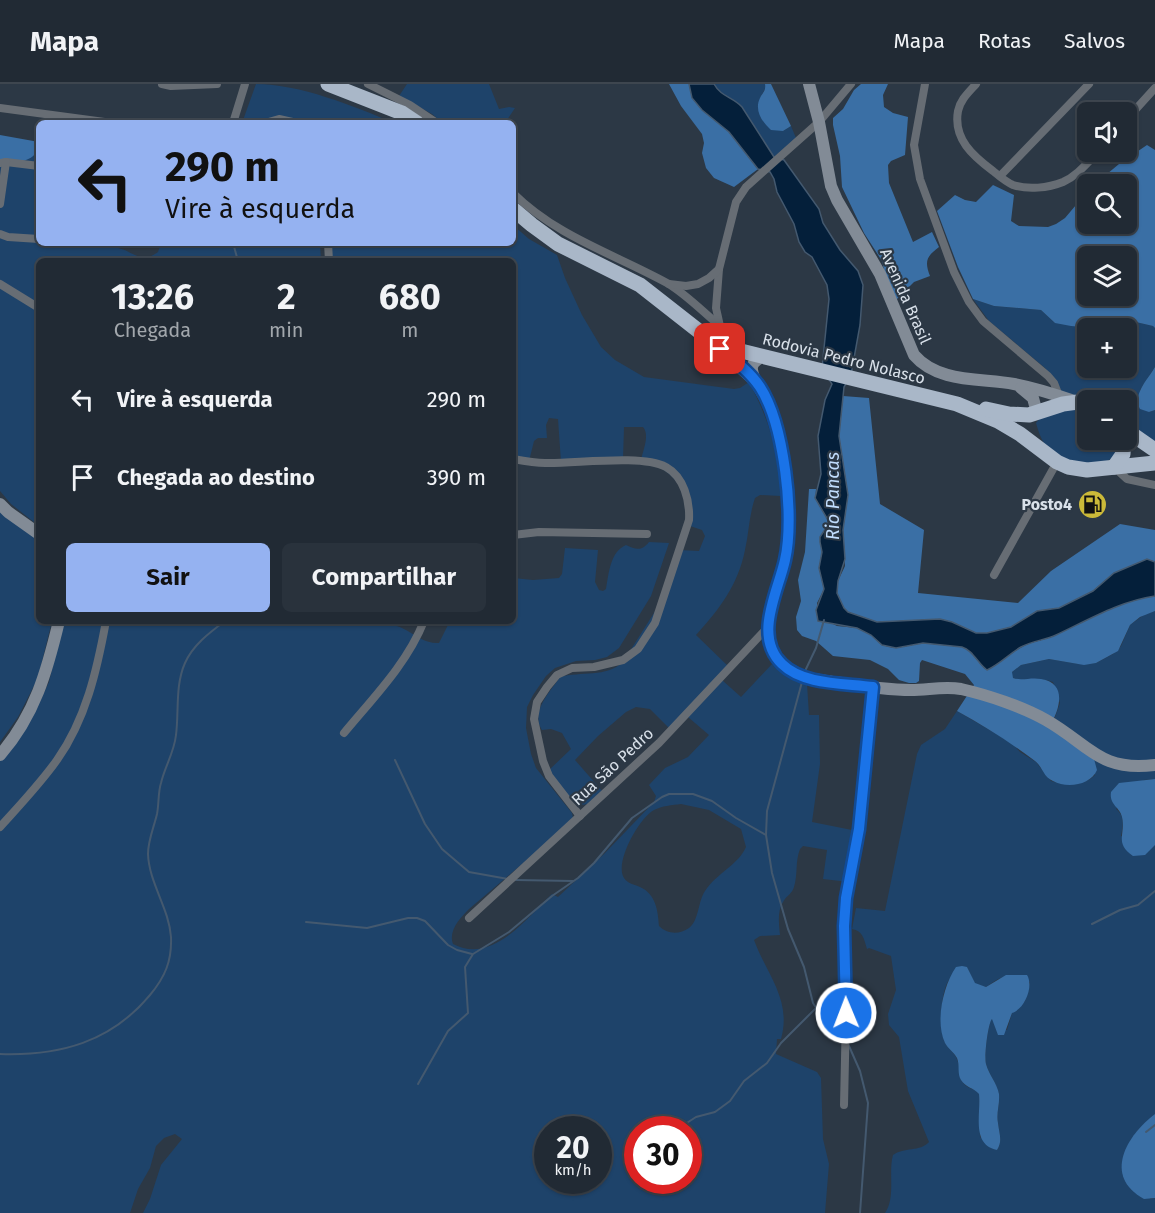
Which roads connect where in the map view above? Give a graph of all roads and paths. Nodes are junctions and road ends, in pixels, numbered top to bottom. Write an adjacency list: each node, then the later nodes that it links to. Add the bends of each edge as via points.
1 (162, 84): 2 (street)
2 (217, 84)
3 (245, 84): 15 (street)
4 (328, 84): 16 (highway)
5 (368, 84): 17 (street)
6 (808, 84): 18 (street, Avenida Brasil)
7 (850, 84): 18 (street)
8 (925, 84): 38 (street, via 914,145 920,179 954,272 983,321 1048,376)
9 (976, 84): 22 (street, via 962,99 958,111 961,139 972,155)
10 (1089, 84): 22 (street)
11 (1155, 88): 13 (street)
12 (0, 108): 14 (street)
13 (1137, 108)
14 (90, 120)
15 (234, 120)
16 (412, 120)
17 (432, 120)
18 (819, 122): 28 (street, via 746,187 736,202); 36 (street, Avenida Brasil, via 831,186 879,274 914,355 933,372)
19 (1088, 162): 22 (street, via 1064,182 1045,187 1012,184)
20 (3, 163): 21 (street); 24 (street)
21 (36, 166)
22 (1000, 176)
23 (516, 196): 30 (street, via 570,236)
24 (0, 204)
25 (516, 212): 33 (highway, Rodovia Pedro Nolasco, via 558,244 640,285)
26 (0, 234): 27 (street)
27 (36, 238)
28 (719, 269): 30 (street, via 698,284); 32 (street, via 716,308)
29 (0, 284): 31 (street)
30 (669, 284): 32 (street)
31 (36, 306)
32 (720, 326): 34 (street)
33 (700, 332): 34 (highway, Rodovia Pedro Nolasco); 37 (street)
34 (741, 351): 35 (highway, Rodovia Pedro Nolasco)
35 (762, 356): 37 (street, via 752,367); 40 (highway, Rodovia Pedro Nolasco)
36 (1014, 384): 38 (street, Avenida Brasil); 42 (street, via 1034,398)
37 (759, 386): 60 (street, via 778,428 789,530)
38 (1059, 396): 39 (street, Avenida Brasil)
39 (1077, 402)
40 (957, 404): 42 (highway, Rodovia Pedro Nolasco, via 1009,414); 44 (highway, Rodovia Pedro Nolasco, via 998,421)
41 (1077, 404): 42 (highway, Rodovia Pedro Nolasco, via 1053,406)
42 (1037, 413): 44 (highway, via 1035,438)
43 (1137, 438): 46 (highway)
44 (1039, 449): 48 (highway, Rodovia Pedro Nolasco)
45 (1123, 450): 50 (highway)
46 (1155, 450)
47 (516, 459): 65 (street, via 652,463 674,474 690,504 689,520 655,623 638,649 623,660 572,668 558,675 537,702 534,719 543,761 549,776)
48 (1057, 462): 50 (highway, Rodovia Pedro Nolasco, via 1087,470); 56 (street)
49 (1155, 463): 50 (highway, Rodovia Pedro Nolasco)
50 (1114, 467): 51 (street, via 1127,479)
51 (1155, 485)
52 (0, 504): 53 (street)
53 (36, 532)
54 (647, 534): 55 (street)
55 (516, 535)
56 (994, 575)
57 (58, 624): 63 (street, via 46,675 31,711)
58 (105, 624): 66 (street, via 92,688 75,729 57,760)
59 (423, 624): 62 (street, via 394,672)
60 (768, 627): 61 (street, via 771,647 794,674); 65 (street, Rua São Pedro, via 659,743)
61 (873, 687): 64 (street, via 960,689 1044,719 1100,759 1122,766); 68 (street, via 859,829 844,926)
62 (344, 734)
63 (0, 754)
64 (1155, 765)
65 (580, 816): 67 (street, Rua São Pedro)
66 (0, 827)
67 (469, 918)
68 (844, 1105)

